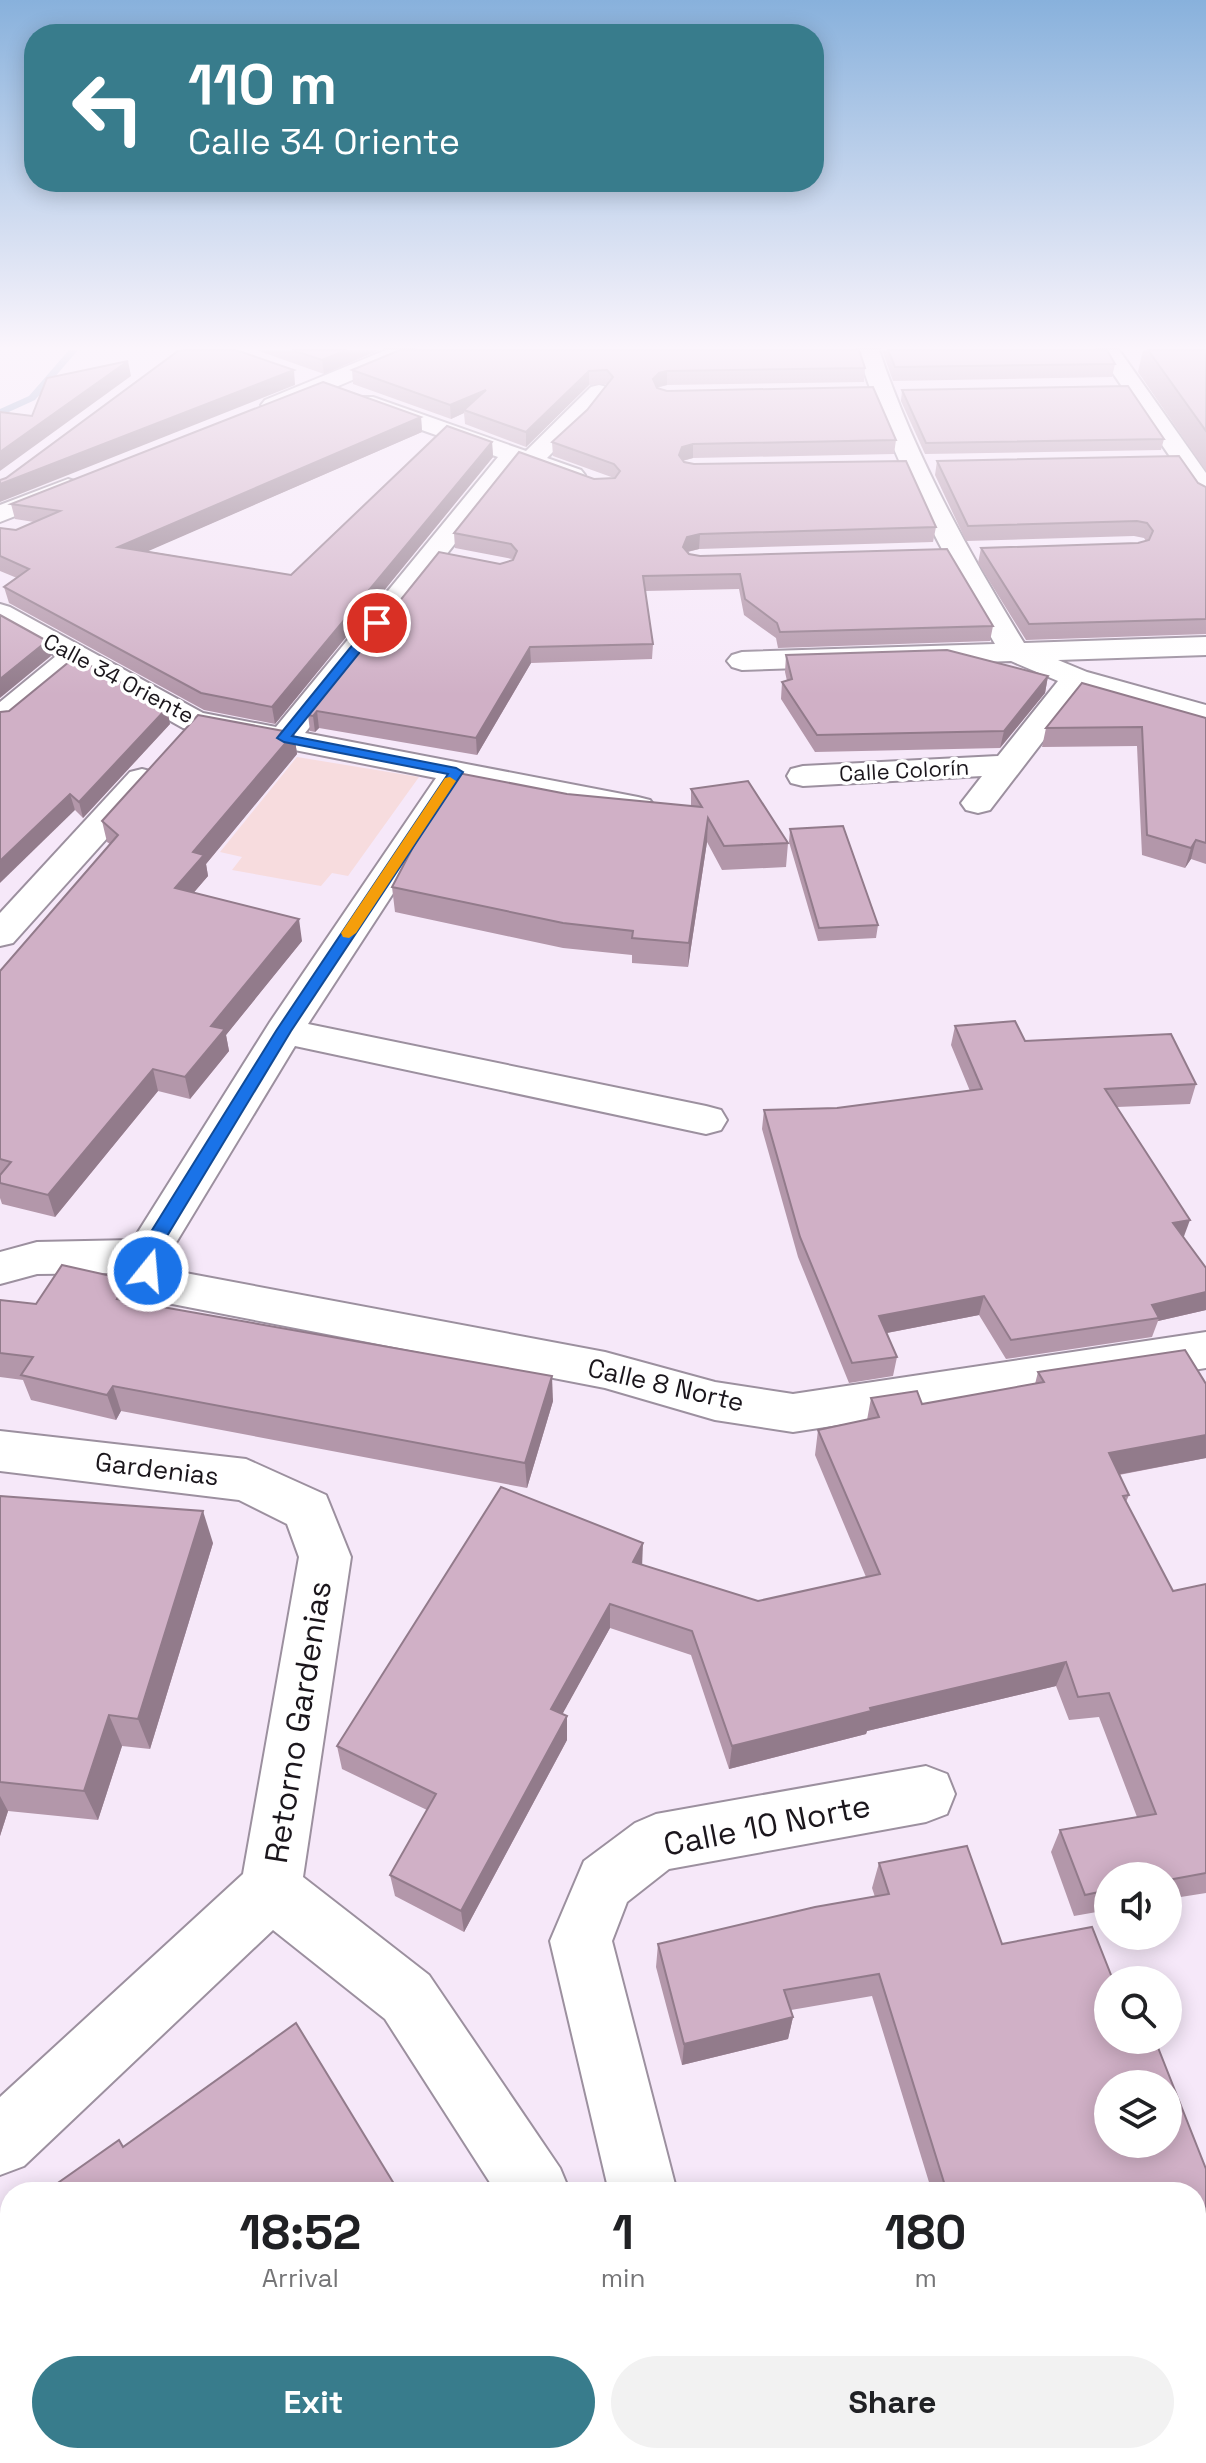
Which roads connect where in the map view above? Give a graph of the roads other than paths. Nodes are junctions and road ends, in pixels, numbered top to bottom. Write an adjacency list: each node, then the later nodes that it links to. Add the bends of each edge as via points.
1 (516, 465): 21 (street, via 446,557)
2 (544, 465): 7 (street)
3 (885, 465): 4 (street)
4 (917, 465): 12 (street)
5 (1187, 465): 8 (street)
6 (88, 479): 9 (street)
7 (590, 481)
8 (1206, 491)
9 (0, 514)
10 (985, 552): 12 (street)
11 (925, 553): 12 (street)
12 (955, 553): 15 (street)
13 (0, 613): 16 (street, Calle 34 Oriente)
14 (1206, 646): 15 (street)
15 (1015, 652): 17 (street); 18 (street)
16 (75, 656): 20 (street); 22 (street, Calle 34 Oriente)
17 (742, 661)
18 (1076, 678): 19 (street); 23 (street)
19 (1206, 715)
20 (0, 718)
21 (284, 738): 22 (street, Calle 34 Oriente); 24 (street, Calle 34 Oriente)
22 (177, 740): 28 (street)
23 (1005, 765): 25 (street, Calle Colorín); 26 (street)
24 (456, 772): 27 (street, Calle 34 Oriente); 29 (street)
25 (803, 776)
26 (978, 803)
27 (667, 812)
28 (0, 935)
29 (284, 1031): 30 (street); 31 (street)
30 (706, 1120)
31 (146, 1256): 32 (street, via 37,1258); 33 (street, Calle 8 Norte, via 148,1271 167,1286 605,1370 715,1401 793,1413)
32 (0, 1268)
33 (1206, 1350)
34 (0, 1451): 35 (street, Gardenias, via 246,1480)
35 (308, 1510): 37 (street, Retorno Gardenias, via 325,1557)
36 (926, 1794): 40 (street, Calle 10 Norte, via 656,1843 605,1882 581,1941)
37 (271, 1890): 38 (street); 39 (street, via 407,1997)
38 (0, 2142)
39 (529, 2182)
40 (641, 2182)

